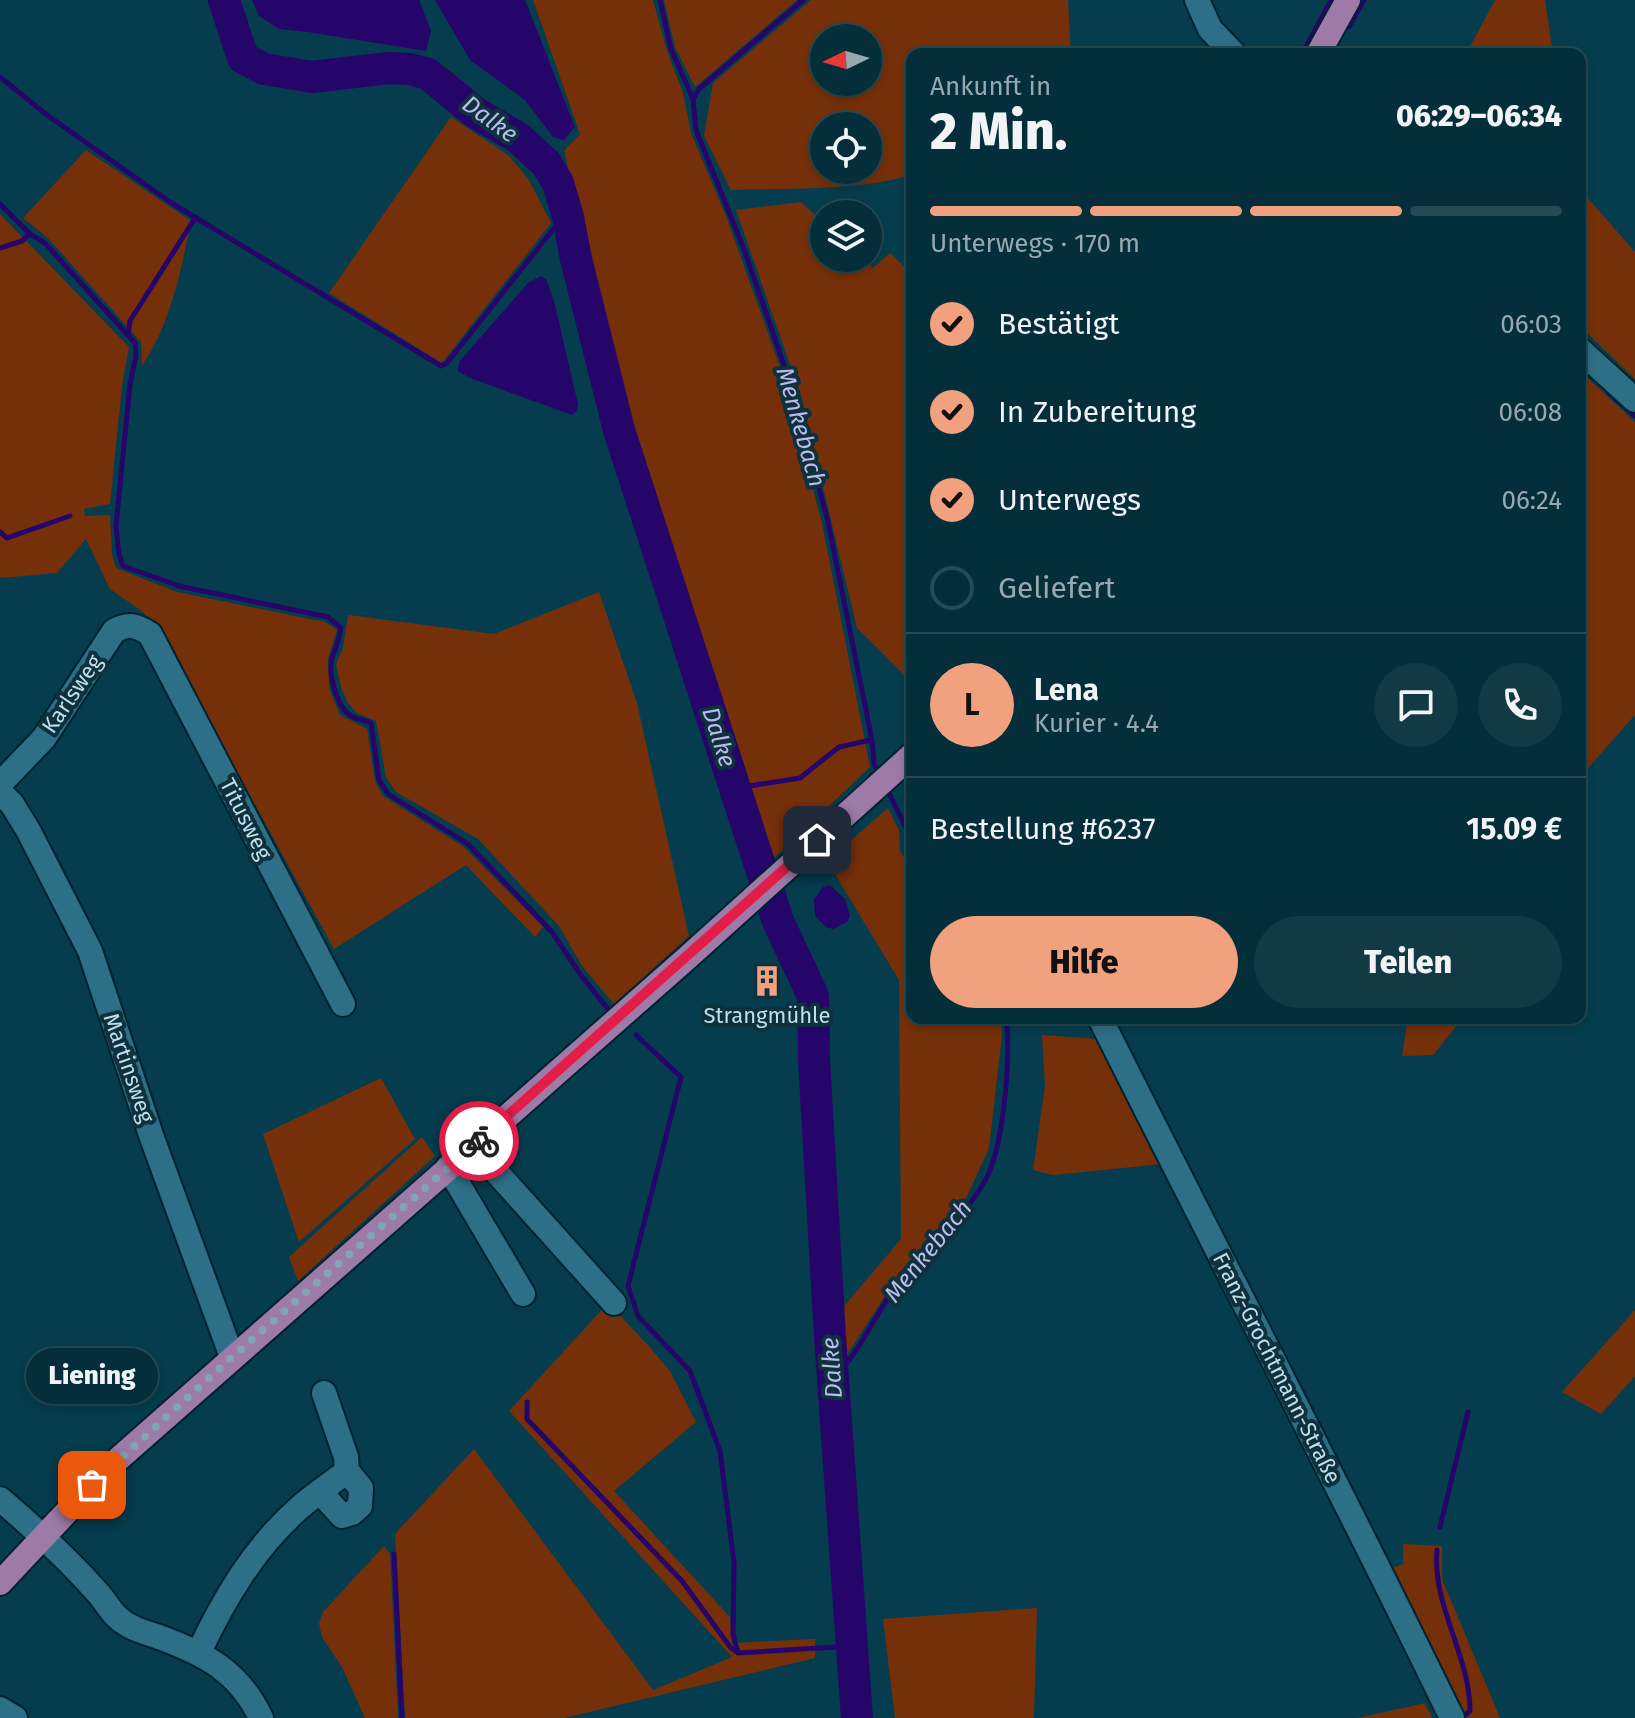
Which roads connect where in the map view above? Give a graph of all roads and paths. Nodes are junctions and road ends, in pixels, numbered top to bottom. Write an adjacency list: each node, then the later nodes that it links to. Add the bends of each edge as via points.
1 (1197, 0): 3 (street, via 1210,29)
2 (1348, 0): 4 (main road)
3 (1228, 48)
4 (1321, 48)
5 (1586, 355): 6 (street)
6 (1635, 400)
7 (150, 634): 9 (street, Karlsweg, via 137,626 114,631 44,738); 11 (street, Titusweg)
8 (905, 767): 13 (main road)
9 (0, 784)
10 (0, 792): 17 (street, Martinsweg, via 28,830 90,951)
11 (343, 1004)
12 (1103, 1024): 28 (street, Franz-Grochtmann-Straße)
13 (473, 1146): 14 (main road); 16 (street)
14 (448, 1167): 15 (street); 17 (main road)
15 (523, 1294)
16 (614, 1303)
17 (232, 1357): 22 (main road, via 107,1469)
18 (324, 1393): 19 (street)
19 (347, 1471): 20 (street); 20 (street, via 361,1488 360,1506 352,1513 342,1516)
20 (320, 1492): 24 (street, via 269,1538 226,1598)
21 (0, 1499): 22 (street)
22 (43, 1537): 23 (main road); 24 (street, via 132,1628)
23 (0, 1583)
24 (199, 1652): 27 (street, via 241,1687)
25 (0, 1709): 26 (street)
26 (15, 1718)
27 (261, 1718)
28 (1452, 1718)

